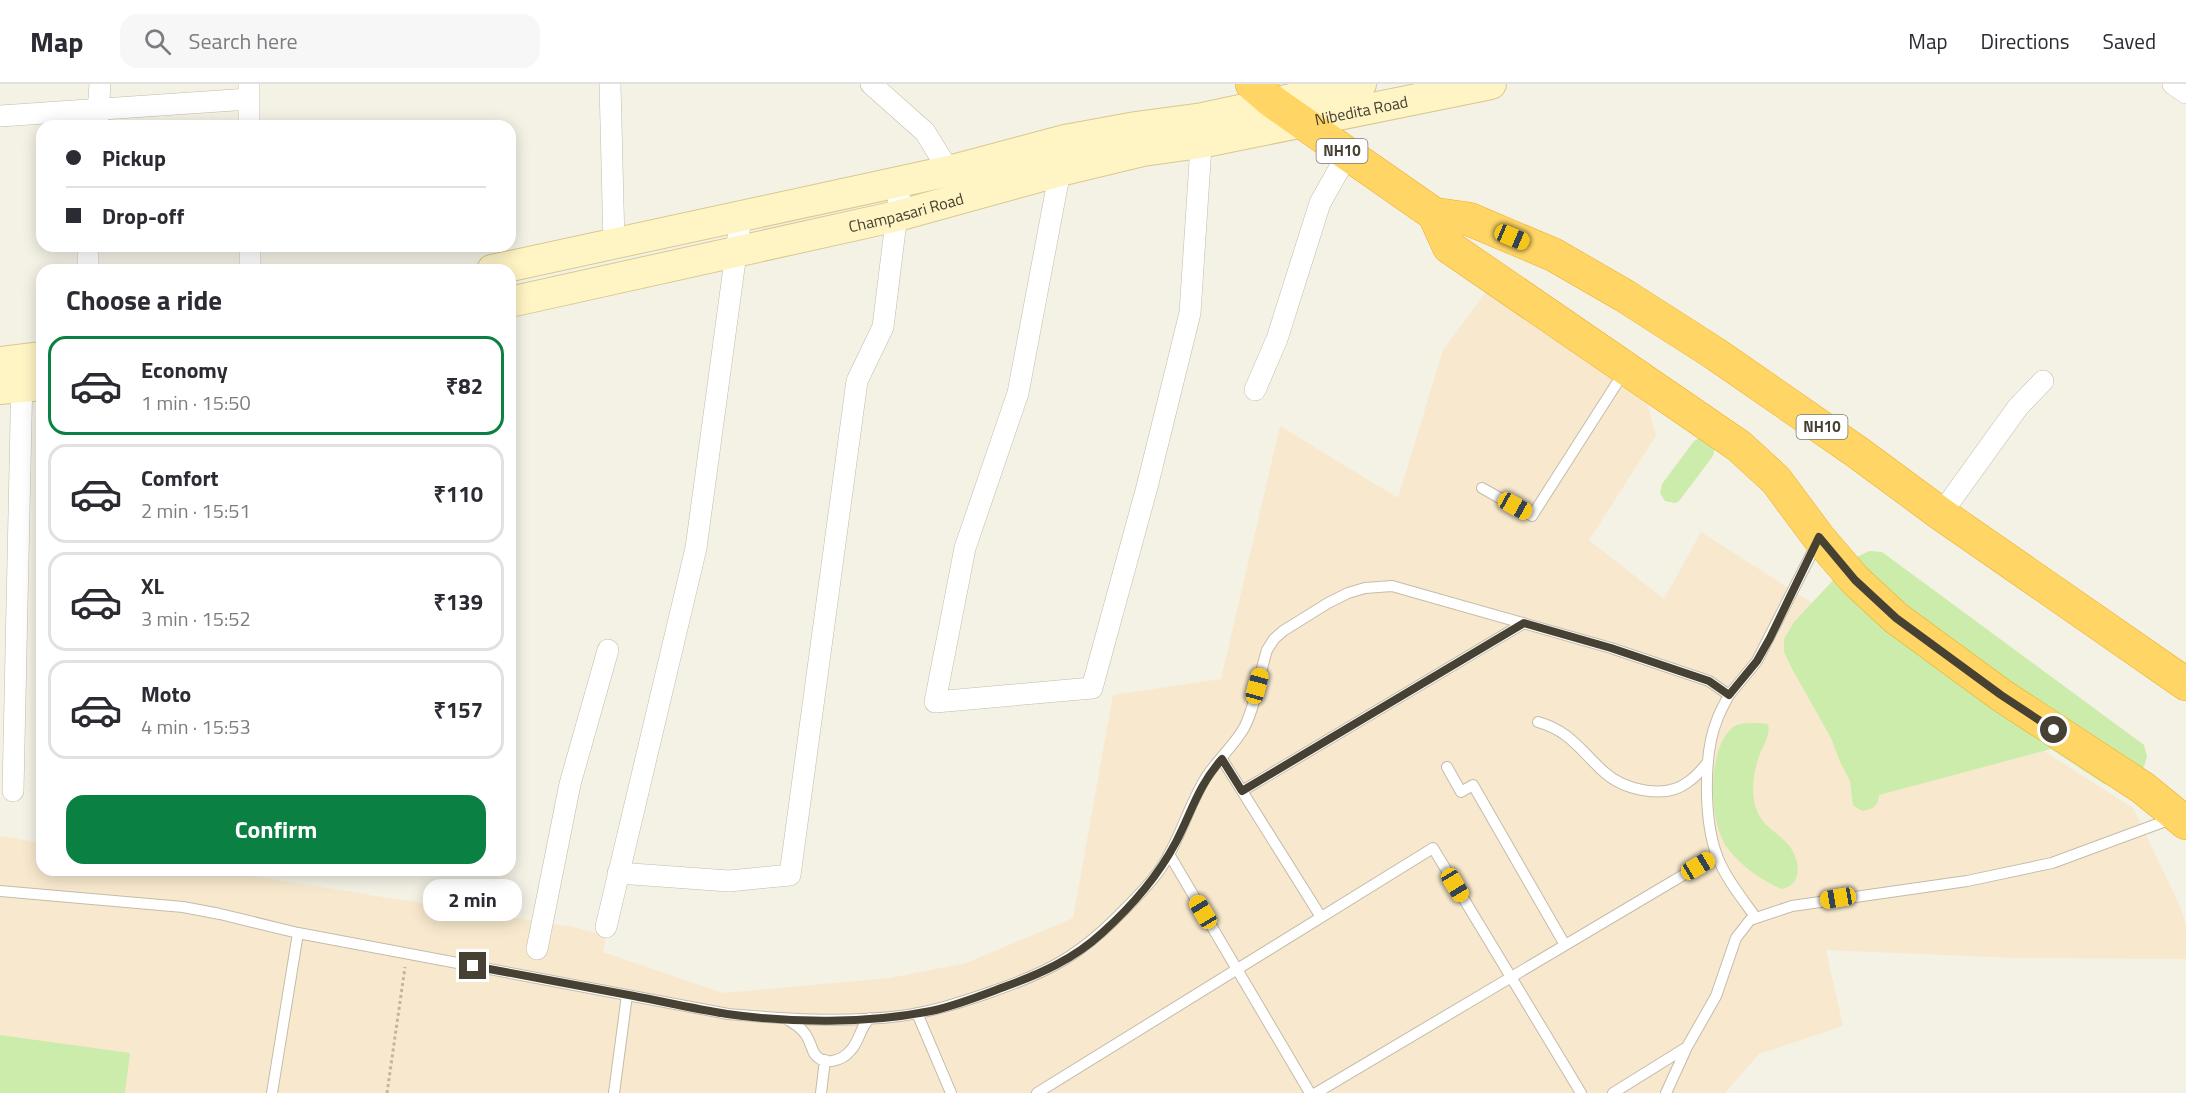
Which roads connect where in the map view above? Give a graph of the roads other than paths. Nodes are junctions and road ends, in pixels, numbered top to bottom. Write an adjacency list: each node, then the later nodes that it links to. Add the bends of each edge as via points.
1 (100, 84): 9 (street)
2 (610, 84): 21 (street)
3 (871, 84): 15 (street, via 925,132)
4 (1491, 84): 11 (main road, Nibedita Road)
5 (1352, 85): 7 (main road, Nibedita Road)
6 (249, 91): 9 (street); 10 (street)
7 (1262, 93): 11 (highway, NH10); 12 (main road, Champasari Road)
8 (0, 116): 9 (street)
9 (98, 118)
10 (249, 120)
11 (1303, 123): 12 (main road, Champasari Road); 14 (highway, NH10)
12 (1202, 131): 13 (main road, Champasari Road, via 1136,127); 16 (main road, Champasari Road, via 1143,151); 16 (street, via 1190,313 1092,688 935,702 964,548 1018,393)
13 (1065, 140): 15 (main road, Champasari Road); 16 (street)
14 (1347, 155): 18 (highway, NH10); 28 (street, via 1320,203 1277,339)
15 (949, 171): 17 (main road, Champasari Road)
16 (1060, 171): 20 (main road, Champasari Road)
17 (901, 181): 19 (main road, Champasari Road); 20 (street)
18 (1434, 214): 25 (highway, via 1449,247); 30 (highway, NH10, via 1469,219 1554,255 1625,296 1753,380)
19 (741, 216): 21 (main road, Champasari Road); 22 (street)
20 (897, 216): 22 (main road, Champasari Road); 45 (street, via 883,327 857,381 790,875 729,880)
21 (614, 243): 23 (main road, Champasari Road)
22 (736, 252): 24 (main road, Champasari Road); 45 (street, via 696,548)
23 (516, 265)
24 (516, 301)
25 (1627, 368): 29 (lane, via 1532,516); 31 (highway, via 1739,446 1776,480)
26 (21, 374): 40 (street)
27 (2043, 381): 30 (street, via 2018,406)
28 (1255, 390)
29 (1482, 488)
30 (1941, 514): 34 (highway, NH10)
31 (1819, 537): 35 (lane, via 1757,661); 42 (highway, via 1855,580 1896,618 2001,695 2143,788)
32 (1524, 623): 35 (lane, via 1709,681); 37 (lane, via 1392,586 1348,593 1274,639 1267,650 1245,725); 41 (lane)
33 (608, 650): 52 (street, via 570,784)
34 (2186, 684)
35 (1729, 695): 38 (lane, via 1716,720)
36 (1538, 722): 38 (lane, via 1566,734 1605,773 1625,785 1649,791 1678,788)
37 (1222, 759): 41 (lane); 43 (lane, via 1206,778)
38 (1708, 762): 44 (lane, via 1710,820)
39 (1447, 767): 51 (lane, via 1461,792 1473,785)
40 (12, 791)
41 (1242, 791): 47 (lane)
42 (2182, 820): 48 (lane, via 2132,832 2052,863 2022,870 1792,906)
43 (1169, 854): 53 (lane); 56 (lane, via 1161,869 1103,933 1061,963 958,1004)
44 (1717, 855): 48 (lane); 51 (lane)
45 (618, 873): 49 (street)
46 (0, 891): 50 (lane, via 183,907)
47 (1321, 917): 53 (lane); 54 (lane, via 1433,848)
48 (1756, 918): 59 (lane, via 1736,938 1716,996)
49 (606, 927)
50 (298, 933): 55 (lane); 61 (lane)
51 (1565, 945): 54 (lane)
52 (537, 949)
53 (1237, 969): 65 (lane); 66 (lane)
54 (1511, 978): 67 (lane); 68 (lane)
55 (627, 995): 58 (lane, via 728,1014); 62 (lane)
56 (917, 1013): 57 (lane); 64 (lane)
57 (870, 1018): 58 (lane); 60 (lane, via 845,1057)
58 (788, 1019): 60 (lane, via 805,1034 815,1054)
59 (1687, 1047): 69 (lane); 70 (lane)
60 (825, 1060): 63 (lane)
61 (272, 1093)
62 (614, 1093)
63 (820, 1093)
64 (951, 1093)
65 (1037, 1093)
66 (1310, 1093)
67 (1316, 1093)
68 (1581, 1093)
69 (1613, 1093)
70 (1666, 1093)

